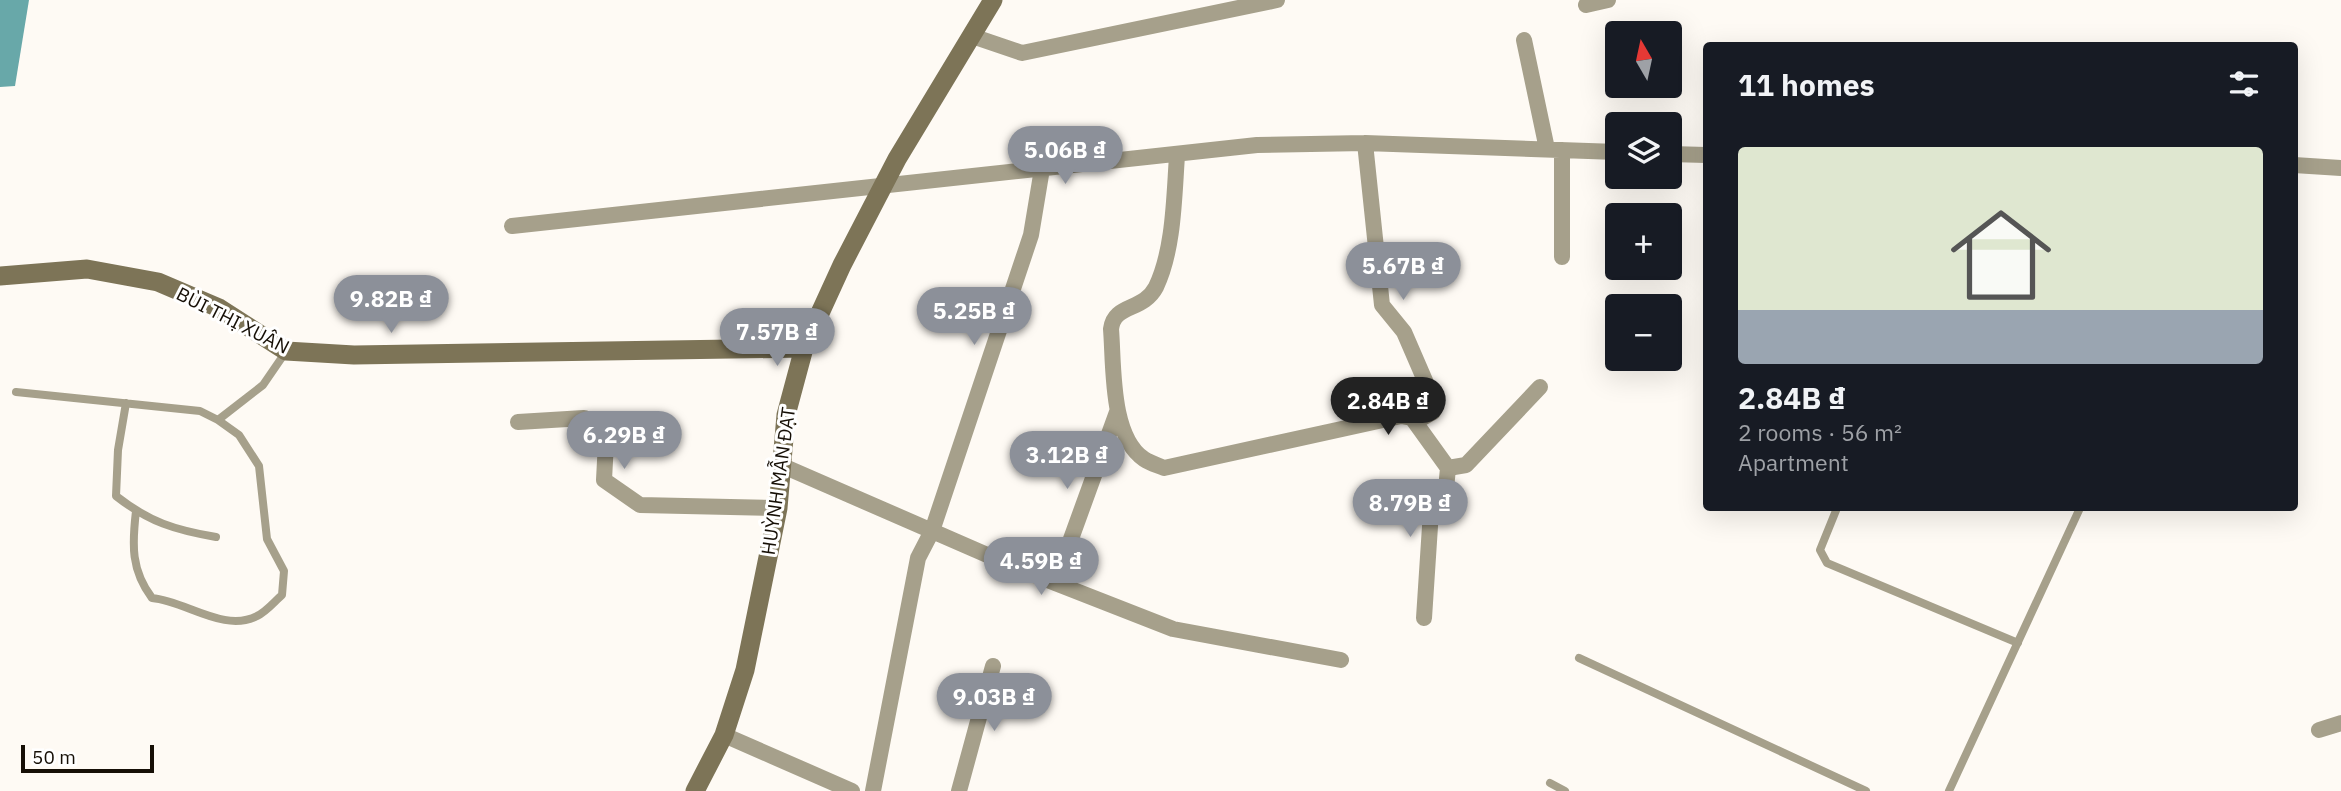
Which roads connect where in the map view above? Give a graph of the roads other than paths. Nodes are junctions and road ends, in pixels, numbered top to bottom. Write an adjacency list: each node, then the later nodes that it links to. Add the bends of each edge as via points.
1 (993, 0): 5 (main road, HUỲNH MẪN ĐẠT)
2 (1277, 0): 5 (street, via 1022,53)
3 (1608, 0): 4 (street)
4 (1586, 5)
5 (972, 36): 16 (main road, HUỲNH MẪN ĐẠT, via 897,159)
6 (1524, 40): 8 (street)
7 (1365, 143): 8 (street); 12 (street, via 1258,145); 28 (street, via 1382,305 1404,332 1436,406)
8 (1555, 149): 9 (street); 18 (street)
9 (1605, 151)
10 (1682, 154): 11 (street)
11 (1703, 155)
12 (1177, 156): 15 (street); 25 (street, via 1170,226 1156,286 1147,301 1112,319)
13 (2298, 165): 14 (street)
14 (2341, 168)
15 (1042, 170): 16 (street); 35 (street, via 1031,235)
16 (887, 184): 17 (street); 20 (main road, HUỲNH MẪN ĐẠT, via 842,265)
17 (512, 226)
18 (1562, 257)
19 (0, 276): 21 (main road, BÙI THỊ XUÂN, via 87,269 158,282 219,308)
20 (804, 348): 21 (main road, BÙI THỊ XUÂN, via 354,355); 29 (main road, HUỲNH MẪN ĐẠT, via 786,415)
21 (286, 351): 26 (lane, via 264,385)
22 (1540, 387): 30 (street, via 1466,465)
23 (16, 392): 24 (lane)
24 (126, 403): 26 (lane, via 200,411); 32 (lane, via 115,488 116,496)
25 (1117, 412): 28 (street, via 1137,453 1164,468 1401,416); 37 (street)
26 (218, 420): 32 (lane, via 239,435 259,466 267,538 284,572 282,595 258,616 237,623 152,598 134,564)
27 (518, 422): 31 (street, via 584,418 596,423 606,442 604,480 640,505)
28 (1415, 422): 30 (street)
29 (783, 466): 31 (main road, HUỲNH MẪN ĐẠT); 35 (street)
30 (1448, 468): 38 (street, via 1446,489 1431,510)
31 (778, 508): 45 (main road, HUỲNH MẪN ĐẠT, via 745,670)
32 (136, 511): 36 (lane, via 171,529)
33 (1836, 511): 39 (lane, via 1821,550 1828,563)
34 (2079, 511): 39 (lane)
35 (932, 531): 37 (street); 49 (street, via 918,558)
36 (216, 537)
37 (1055, 583): 41 (street, via 1173,629)
38 (1424, 618)
39 (2018, 643): 53 (lane)
40 (1579, 658): 52 (lane)
41 (1341, 660)
42 (993, 666): 50 (street)
43 (2341, 723): 44 (street)
44 (2319, 730)
45 (724, 735): 47 (main road, HUỲNH MẪN ĐẠT); 48 (street)
46 (1550, 783): 51 (lane)
47 (695, 791)
48 (852, 791)
49 (873, 791)
50 (959, 791)
51 (1566, 791)
52 (1866, 791)
53 (1949, 791)

